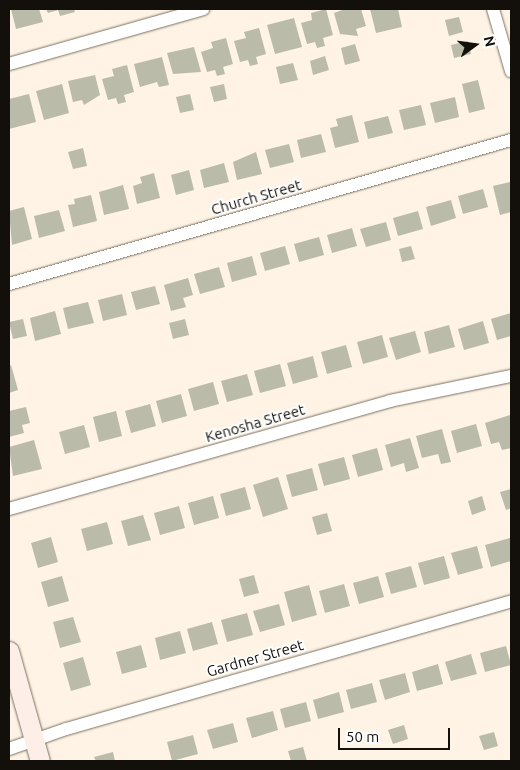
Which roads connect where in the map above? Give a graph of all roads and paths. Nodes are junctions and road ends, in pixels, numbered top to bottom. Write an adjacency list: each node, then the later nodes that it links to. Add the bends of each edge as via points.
1 (203, 9): 3 (street)
2 (494, 9): 4 (street)
3 (9, 64)
4 (511, 71)
5 (511, 140): 6 (street, Church Street)
6 (9, 284)
7 (511, 376): 8 (street, Kenosha Street, via 390,401)
8 (9, 509)
9 (511, 601): 11 (street, Gardner Street, via 66,728)
10 (9, 651): 11 (main road)
11 (34, 741): 12 (street, Gardner Street); 13 (main road)
12 (9, 749)
13 (40, 761)

